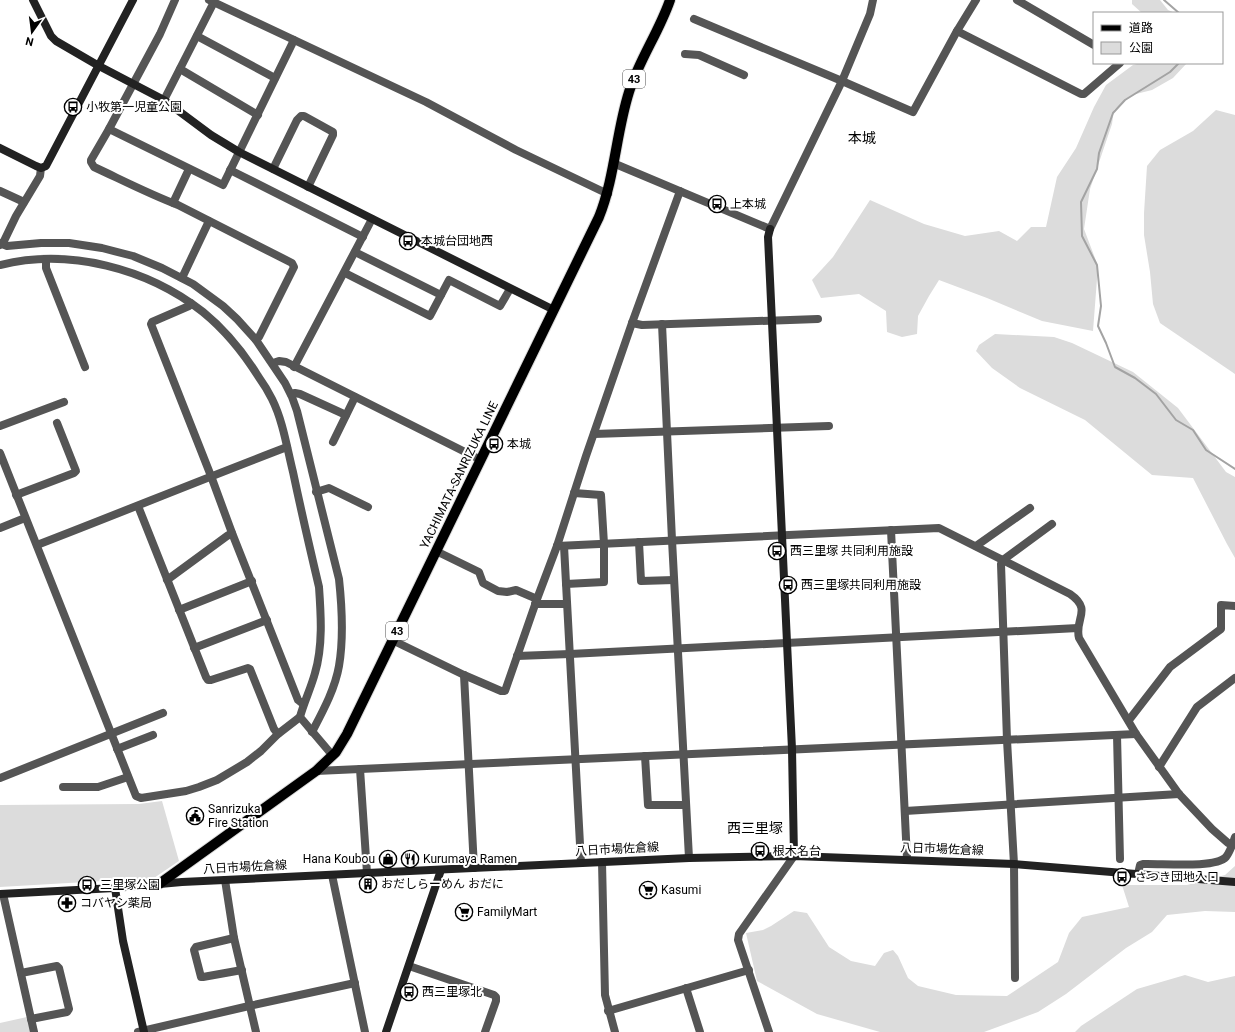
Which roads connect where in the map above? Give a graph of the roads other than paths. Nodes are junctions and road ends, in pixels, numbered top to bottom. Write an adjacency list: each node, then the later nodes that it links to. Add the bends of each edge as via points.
1 (33, 0): 16 (street, via 51,36)
2 (133, 0): 16 (street)
3 (175, 0): 21 (street)
4 (670, 0): 27 (main road, YACHIMATA-SANRIZUKA LINE / 43, via 629,92)
5 (873, 0): 20 (street, via 870,14)
6 (976, 0): 10 (street)
7 (1017, 0): 13 (street)
8 (211, 1): 11 (street); 12 (street)
9 (694, 19): 20 (street)
10 (957, 31): 15 (street, via 1081,94); 20 (street, via 913,112)
11 (197, 36): 17 (street); 19 (street)
12 (294, 40): 19 (street); 35 (street, via 426,102 516,150)
13 (1093, 44)
14 (685, 54): 18 (street, via 699,55)
15 (1119, 64)
16 (98, 66): 21 (street); 28 (street, via 48,164)
17 (180, 70): 22 (street); 23 (street)
18 (744, 75)
19 (276, 78): 23 (street)
20 (842, 81): 40 (street)
21 (133, 84): 22 (street); 24 (street)
22 (164, 100): 26 (street, via 211,136)
23 (258, 115): 26 (street)
24 (109, 129): 29 (street); 37 (street, via 91,160 94,167)
25 (0, 148): 28 (street)
26 (240, 152): 30 (street); 31 (street)
27 (613, 163): 34 (street); 35 (main road, YACHIMATA-SANRIZUKA LINE / 43)
28 (41, 168): 36 (street, via 40,176)
29 (189, 169): 31 (street, via 222,185); 37 (street)
30 (272, 169): 32 (street); 32 (street, via 297,120 304,116 333,132)
31 (230, 170): 42 (street)
32 (308, 187): 38 (street)
33 (0, 191): 36 (street)
34 (680, 191): 40 (street); 55 (street)
35 (608, 194): 52 (main road, YACHIMATA-SANRIZUKA LINE / 43, via 600,217)
36 (24, 202): 41 (street)
37 (173, 203): 39 (street)
38 (372, 219): 42 (street); 49 (street)
39 (209, 221): 48 (street); 57 (street, via 294,265)
40 (770, 229): 54 (street, via 768,237)
41 (3, 234): 43 (street)
42 (363, 237): 44 (street)
43 (1, 245): 48 (street, via 68,243 102,248 134,256)
44 (355, 252): 47 (street); 50 (street)
45 (46, 259): 46 (street); 51 (street, via 99,264 140,276); 59 (street, via 46,268)
46 (0, 265)
47 (345, 273): 50 (street, via 430,316); 60 (street)
48 (182, 278): 57 (street, via 223,306)
49 (510, 288): 50 (street, via 500,306 449,280); 52 (street)
50 (441, 295)
51 (191, 303): 72 (street, via 240,348 252,366 273,400); 75 (street, via 151,324)
52 (554, 310): 74 (main road, YACHIMATA-SANRIZUKA LINE / 43)
53 (818, 319): 54 (street)
54 (772, 320): 56 (street); 68 (street)
55 (632, 323): 56 (street); 70 (street)
56 (662, 324): 69 (street)
57 (256, 340): 58 (street)
58 (273, 363): 60 (street, via 283,361); 61 (street)
59 (85, 367)
60 (294, 367): 62 (street)
61 (290, 394): 64 (street, via 300,394); 76 (street)
62 (355, 397): 64 (street); 74 (street)
63 (64, 402): 66 (street)
64 (346, 415): 71 (street)
65 (57, 423): 78 (street, via 76,471)
66 (0, 426)
67 (829, 426): 68 (street)
68 (777, 428): 69 (street); 87 (street)
69 (668, 432): 70 (street); 88 (street)
70 (594, 434): 77 (street)
71 (333, 442)
72 (287, 447): 75 (street); 116 (street, via 319,587 318,659)
73 (0, 453): 78 (street)
74 (482, 460): 94 (main road, YACHIMATA-SANRIZUKA LINE / 43)
75 (211, 476): 79 (street); 86 (street)
76 (316, 492): 80 (street, via 329,488); 120 (street, via 339,579 342,614 339,667 326,705)
77 (574, 493): 90 (street, via 601,495); 92 (street)
78 (16, 495): 82 (street)
79 (138, 506): 91 (street); 96 (street)
80 (368, 507)
81 (1030, 508): 93 (street)
82 (25, 518): 84 (street); 91 (street)
83 (1052, 524): 95 (street)
84 (0, 528)
85 (891, 530): 87 (street); 93 (street, via 939,528); 107 (street)
86 (232, 533): 96 (street); 98 (street)
87 (782, 535): 88 (street); 109 (street)
88 (672, 540): 89 (street); 97 (street)
89 (639, 542): 90 (street); 97 (street, via 642,581)
90 (604, 544): 92 (street); 99 (street, via 604,582)
91 (37, 545): 121 (street)
92 (561, 546): 99 (street); 100 (street)
93 (976, 546): 95 (street)
94 (436, 552): 100 (street, via 479,572 484,583 498,592 516,590); 108 (main road, YACHIMATA-SANRIZUKA LINE / 43)
95 (1003, 560): 105 (street, via 1078,600 1082,614); 106 (street, via 1001,564)
96 (167, 580): 103 (street)
97 (674, 580): 111 (street)
98 (252, 581): 103 (street); 104 (street)
99 (566, 584): 101 (street)
100 (536, 601): 101 (street); 113 (street)
101 (567, 604): 112 (street)
102 (1235, 606): 119 (street, via 1221,605 1221,629 1170,667)
103 (179, 610): 110 (street)
104 (267, 620): 110 (street); 116 (street, via 298,700)
105 (1078, 628): 106 (street); 119 (street, via 1079,638)
106 (1004, 632): 107 (street); 126 (street)
107 (896, 638): 109 (street); 127 (street)
108 (392, 640): 114 (street); 131 (main road, YACHIMATA-SANRIZUKA LINE / 43, via 347,734)
109 (787, 643): 111 (street); 129 (street)
110 (194, 648): 122 (street, via 208,680 250,668)
111 (678, 649): 112 (street); 130 (street)
112 (570, 654): 113 (street); 133 (street)
113 (518, 656): 114 (street, via 505,691)
114 (464, 675): 134 (street)
115 (1235, 678): 135 (street, via 1197,707)
116 (303, 704): 118 (street)
117 (163, 712): 121 (street)
118 (300, 717): 120 (street); 122 (street)
119 (1129, 720): 123 (street)
120 (312, 732): 131 (street)
121 (111, 733): 128 (street); 139 (street)
122 (278, 734): 138 (street, via 247,762 217,780 199,787 140,798 136,796)
123 (1136, 734): 125 (street); 135 (street)
124 (153, 735): 128 (street)
125 (1117, 735): 126 (street); 142 (street)
126 (1007, 740): 127 (street); 144 (street)
127 (901, 744): 129 (street); 145 (street)
128 (117, 749): 138 (street)
129 (792, 749): 130 (street); 147 (street)
130 (684, 754): 132 (street); 143 (street)
131 (333, 756): 137 (main road, YACHIMATA-SANRIZUKA LINE / 43)
132 (645, 756): 133 (street); 143 (street, via 648,805)
133 (576, 759): 134 (street); 152 (street)
134 (469, 764): 136 (street); 154 (street)
135 (1159, 766): 141 (street)
136 (360, 769): 137 (street); 156 (street)
137 (316, 771): 161 (main road, YACHIMATA-SANRIZUKA LINE / 43)
138 (128, 777): 140 (street, via 98,787)
139 (0, 778)
140 (63, 787)
141 (1179, 794): 142 (street); 146 (street, via 1228,843)
142 (1119, 798): 144 (street); 150 (street)
143 (686, 805): 148 (street)
144 (1010, 805): 145 (street); 153 (street)
145 (905, 811): 149 (street)
146 (1234, 840): 158 (street, via 1226,857 1221,860 1198,864 1143,864 1140,865)
147 (794, 856): 148 (street, 八日市場佐倉線); 149 (street, 八日市場佐倉線); 167 (street, via 739,934 738,940)
148 (689, 858): 151 (street, 八日市場佐倉線)
149 (907, 859): 153 (street, 八日市場佐倉線)
150 (1120, 859)
151 (602, 862): 152 (street, 八日市場佐倉線); 173 (street, via 605,995)
152 (581, 863): 154 (street, 八日市場佐倉線)
153 (1014, 864): 158 (street, 八日市場佐倉線); 169 (street)
154 (474, 868): 155 (street, 八日市場佐倉線)
155 (441, 870): 156 (street, 八日市場佐倉線); 165 (street)
156 (367, 873): 157 (street, 八日市場佐倉線)
157 (332, 874): 159 (street, 八日市場佐倉線); 170 (street)
158 (1138, 874): 160 (street, 八日市場佐倉線)
159 (225, 880): 161 (street, 八日市場佐倉線); 164 (street)
160 (1235, 882)
161 (159, 884): 162 (street, 八日市場佐倉線)
162 (115, 888): 163 (street, 八日市場佐倉線); 176 (street)
163 (2, 894): 168 (street)
164 (234, 938): 166 (street); 166 (street, via 196,947 194,950 201,977)
165 (409, 966): 179 (street); 180 (street, via 494,995 496,1001)
166 (242, 970): 172 (street)
167 (749, 970): 171 (street); 183 (street)
168 (21, 973): 174 (street); 174 (street, via 57,966 69,1009 67,1012)
169 (1015, 978)
170 (355, 983): 172 (street); 178 (street)
171 (686, 988): 173 (street); 182 (street)
172 (249, 1006): 176 (street); 177 (street)
173 (608, 1011): 181 (street)
174 (32, 1019): 175 (street)
175 (34, 1032)
176 (142, 1032)
177 (256, 1032)
178 (365, 1032)
179 (386, 1032)
180 (485, 1032)
181 (615, 1032)
182 (700, 1032)
183 (769, 1032)

